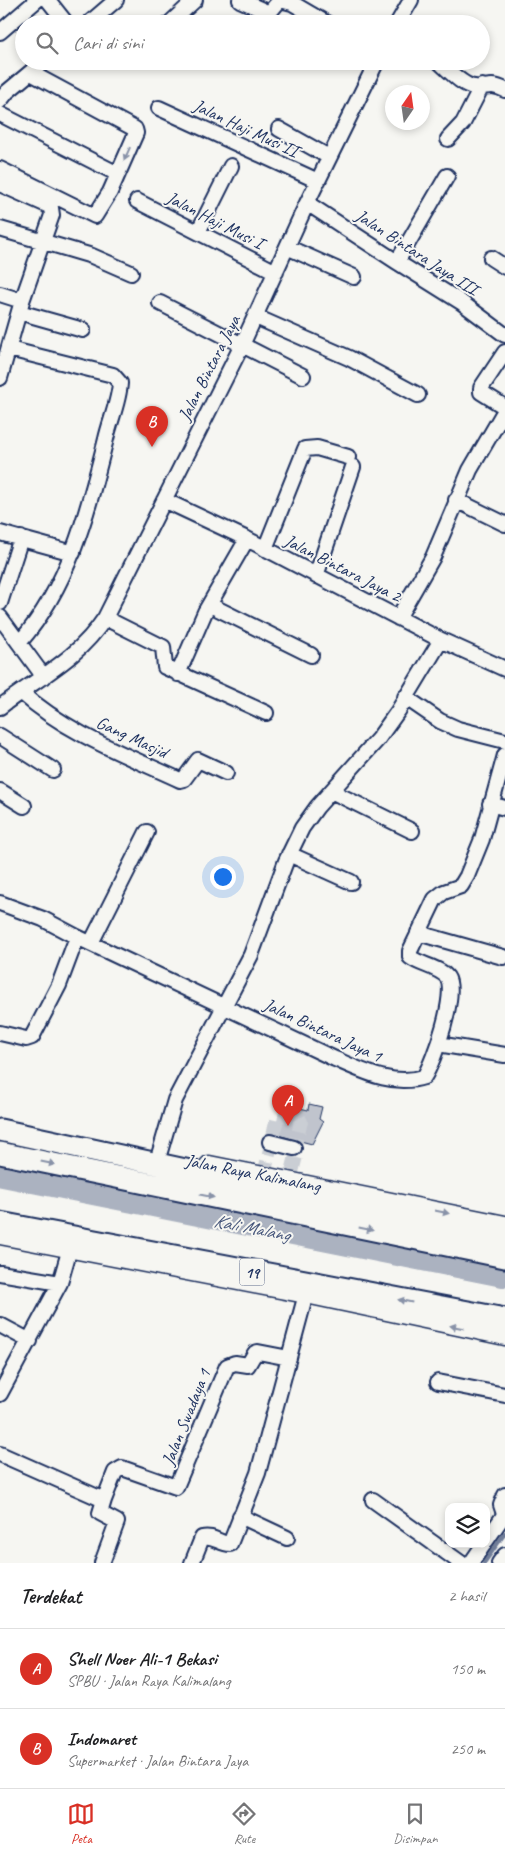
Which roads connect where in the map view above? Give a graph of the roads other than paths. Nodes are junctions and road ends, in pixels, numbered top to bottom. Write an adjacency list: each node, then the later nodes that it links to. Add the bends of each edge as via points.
1 (37, 0): 8 (street)
2 (48, 0): 9 (street)
3 (116, 0): 10 (street)
4 (194, 0): 11 (street)
5 (240, 0): 6 (street, via 269,14)
6 (280, 0): 12 (street)
7 (411, 0): 13 (street)
8 (20, 15)
9 (60, 15)
10 (98, 15)
11 (178, 15)
12 (313, 15)
13 (402, 15)
14 (15, 19): 15 (street)
15 (0, 32)
16 (34, 70): 19 (street)
17 (372, 70): 27 (street, Jalan Bintara Jaya)
18 (449, 70): 20 (street, via 474,87)
19 (31, 73): 22 (street); 30 (street, one-way to 30, via 135,129)
20 (482, 86): 21 (street, via 488,84); 26 (street, via 463,124)
21 (505, 90)
22 (0, 101)
23 (159, 108): 32 (street, Jalan Haji Musi II)
24 (0, 114): 30 (street)
25 (279, 129): 27 (street)
26 (448, 139)
27 (329, 157): 32 (street, Jalan Bintara Jaya)
28 (231, 166): 37 (street)
29 (0, 169): 30 (street, via 92,216 98,214)
30 (118, 174)
31 (447, 176): 41 (street)
32 (318, 181): 35 (street, Jalan Bintara Jaya)
33 (0, 184): 38 (street, via 51,208 52,215)
34 (137, 201): 37 (street, Jalan Haji Musi I)
35 (307, 202): 39 (street, Jalan Bintara Jaya); 41 (street, Jalan Bintara Jaya III)
36 (0, 229): 38 (street)
37 (198, 232): 44 (street, Jalan Haji Musi I)
38 (43, 242): 43 (street, via 92,256); 48 (street)
39 (288, 247): 44 (street, Jalan Bintara Jaya); 45 (street)
40 (491, 258): 42 (street)
41 (397, 262): 51 (street, Jalan Bintara Jaya III)
42 (505, 268)
43 (131, 272)
44 (276, 272): 49 (street, Jalan Bintara Jaya)
45 (354, 276)
46 (0, 294): 48 (street)
47 (160, 303): 52 (street)
48 (21, 307): 50 (street); 53 (street)
49 (256, 317): 52 (street, Jalan Bintara Jaya); 57 (street, via 349,358)
50 (83, 330)
51 (504, 332)
52 (242, 345): 55 (street); 59 (street, Jalan Bintara Jaya)
53 (9, 349): 56 (street); 66 (street, via 113,375 120,383 94,489)
54 (505, 352): 58 (street, via 480,388)
55 (303, 376)
56 (0, 378)
57 (418, 395)
58 (505, 409): 60 (street)
59 (164, 500): 64 (street, Jalan Bintara Jaya 2); 71 (street, Jalan Bintara Jaya)
60 (456, 500): 61 (street); 72 (street, via 433,557)
61 (505, 524)
62 (0, 533): 63 (street)
63 (21, 538): 66 (street); 68 (street)
64 (246, 539): 65 (street, Jalan Bintara Jaya 2); 69 (street)
65 (264, 549): 67 (street, Jalan Bintara Jaya 2); 67 (street, via 305,449 317,448 350,462)
66 (73, 553): 74 (street, via 39,620)
67 (316, 576): 72 (street, Jalan Bintara Jaya 2)
68 (0, 603)
69 (210, 605): 75 (street); 77 (street)
70 (0, 617): 74 (street)
71 (105, 618): 77 (street, via 163,647 166,666); 78 (street, Jalan Bintara Jaya, via 74,655)
72 (398, 618): 73 (street, Jalan Bintara Jaya 2)
73 (441, 640): 76 (street, Jalan Bintara Jaya 2); 80 (street)
74 (20, 642): 78 (street)
75 (311, 655)
76 (505, 669)
77 (178, 674): 82 (street)
78 (44, 677): 79 (street, Jalan Bintara Jaya)
79 (21, 692): 81 (street, Jalan Bintara Jaya); 87 (street, Gang Masjid, via 35,705 80,733 180,780 198,760)
80 (405, 697): 84 (street, via 440,722); 89 (street, via 378,739)
81 (0, 707)
82 (266, 713)
83 (0, 736): 86 (street)
84 (505, 741)
85 (505, 755): 90 (street, Jalan Bintara Jaya 1)
86 (53, 770)
87 (226, 773)
88 (0, 790): 91 (street)
89 (333, 792): 93 (street); 95 (street, via 302,828)
90 (490, 804): 92 (street); 98 (street, Jalan Bintara Jaya 1, via 482,839 468,876 461,886 435,899)
91 (24, 806)
92 (505, 808)
93 (412, 831)
94 (147, 832): 100 (street)
95 (289, 854): 96 (street); 102 (street, via 251,955)
96 (351, 882)
97 (0, 903): 99 (street, Jalan Bintara Jaya 1, via 43,918)
98 (418, 933): 101 (street); 104 (street, Jalan Bintara Jaya 1, via 410,957 445,976 450,983 450,997)
99 (77, 937): 100 (street, Jalan Bintara Jaya 1); 103 (street, via 59,985 32,1037 26,1039)
100 (91, 943): 102 (street, Jalan Bintara Jaya 1)
101 (503, 957)
102 (224, 1005): 104 (street, Jalan Bintara Jaya 1, via 375,1076 399,1080 424,1077 431,1067); 111 (street, via 175,1100)
103 (0, 1033)
104 (438, 1044): 105 (street)
105 (505, 1054)
106 (0, 1122): 111 (main road, Jalan Raya Kalimalang)
107 (0, 1130): 115 (highway)
108 (270, 1142): 109 (street)
109 (294, 1148)
110 (0, 1153): 117 (highway, one-way to 117)
111 (159, 1155): 113 (main road, Jalan Raya Kalimalang, one-way to 113)
112 (0, 1223): 121 (highway, 19, one-way to 112)
113 (505, 1225)
114 (0, 1235): 116 (main road)
115 (505, 1239)
116 (70, 1248): 119 (street); 120 (main road)
117 (505, 1257)
118 (0, 1273): 119 (street)
119 (60, 1283): 124 (street)
120 (306, 1294): 123 (main road, one-way to 120); 125 (street)
121 (505, 1319)
122 (0, 1325): 124 (street)
123 (505, 1336)
124 (30, 1341): 127 (street)
125 (290, 1358): 131 (street, Jalan Swadaya 1, via 258,1352 248,1365 235,1363 227,1366 178,1486 122,1468 115,1472); 133 (street, via 258,1472)
126 (438, 1382): 128 (street)
127 (0, 1394)
128 (505, 1395)
129 (0, 1454): 131 (street)
130 (505, 1495): 134 (street, via 501,1504)
131 (104, 1500): 139 (street, via 100,1513 117,1522)
132 (374, 1500): 141 (street)
133 (240, 1516): 136 (street); 140 (street, via 230,1544 208,1536 202,1538)
134 (504, 1516): 135 (street)
135 (490, 1535)
136 (287, 1538)
137 (481, 1548): 142 (street)
138 (505, 1555): 143 (street)
139 (102, 1563)
140 (192, 1563)
141 (461, 1563)
142 (471, 1563)
143 (499, 1563)

